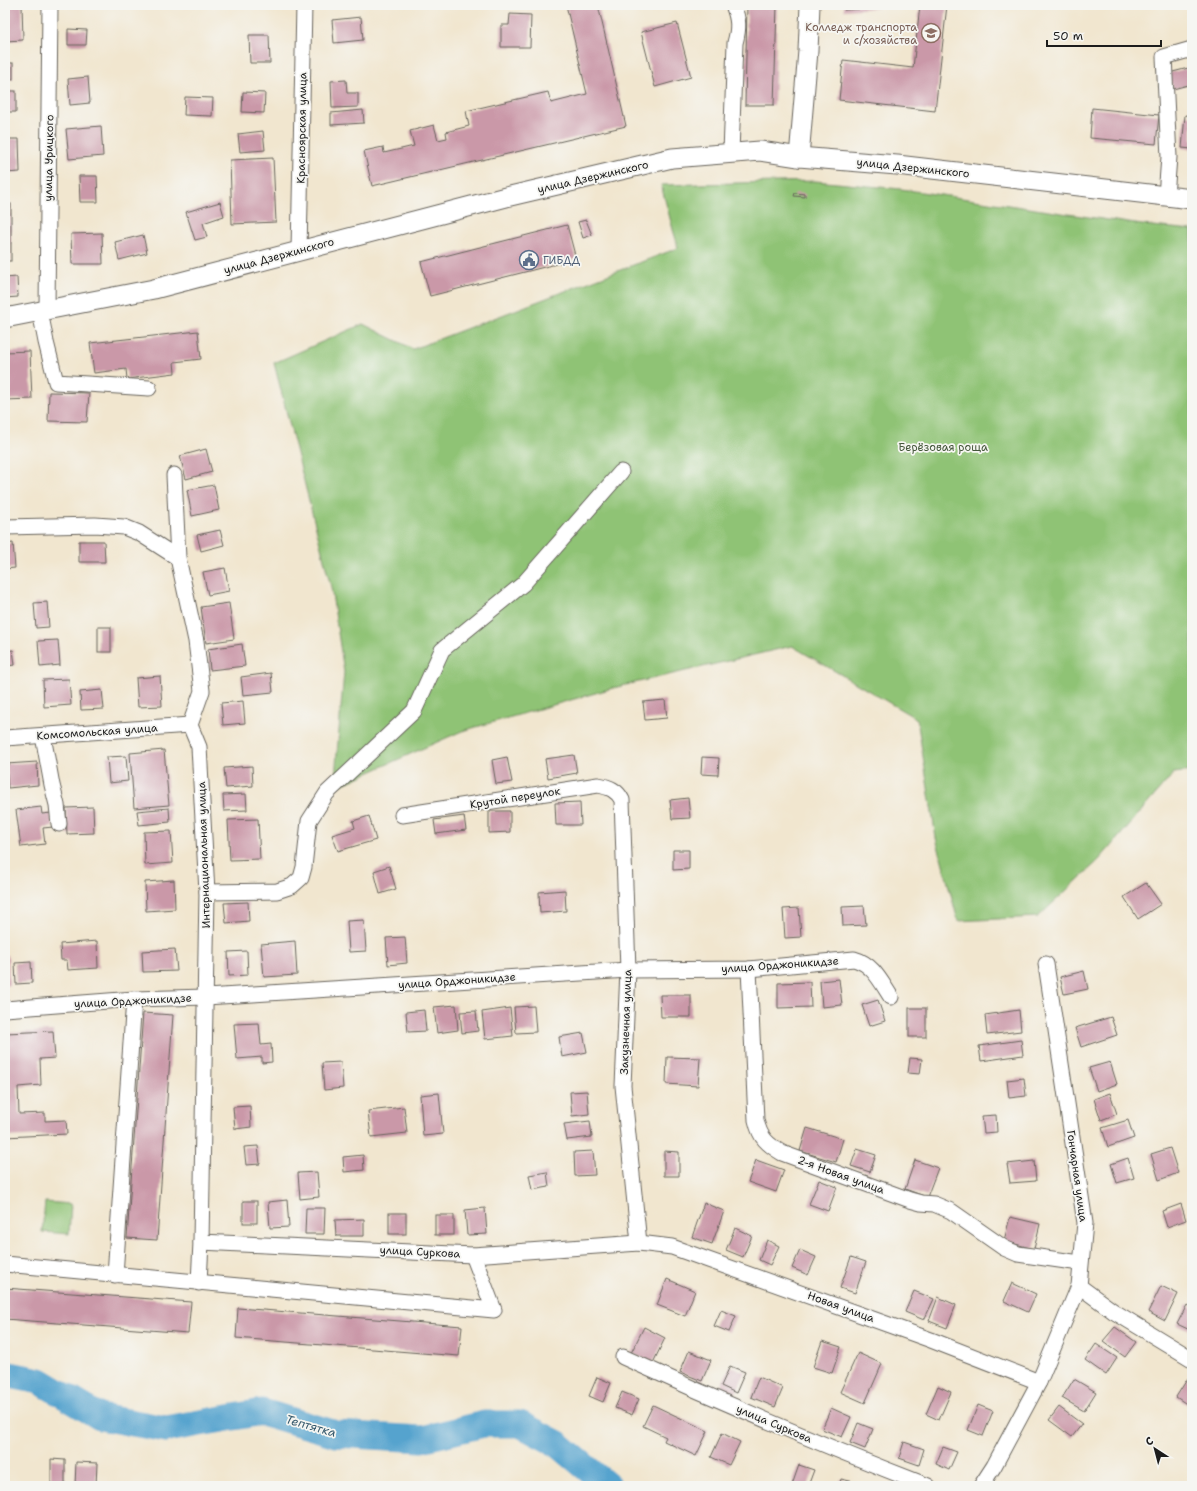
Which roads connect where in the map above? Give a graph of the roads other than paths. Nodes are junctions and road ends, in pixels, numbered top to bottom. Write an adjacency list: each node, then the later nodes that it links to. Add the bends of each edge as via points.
1 (50, 5): 11 (street, улица Урицкого)
2 (304, 5): 10 (street, Красноярская улица)
3 (733, 5): 6 (street, via 738,30 734,44)
4 (810, 5): 7 (main road)
5 (1192, 49): 8 (street, via 1164,57 1170,157)
6 (731, 152): 7 (main road, улица Дзержинского, via 760,151); 10 (main road, улица Дзержинского, via 672,158 506,197)
7 (799, 157): 8 (main road, улица Дзержинского, via 897,165)
8 (1166, 196): 9 (main road, улица Дзержинского)
9 (1192, 199)
10 (299, 251): 11 (main road, улица Дзержинского, via 154,289)
11 (44, 311): 12 (main road, улица Дзержинского); 13 (street, улица Урицкого, via 46,342 56,382)
12 (5, 318)
13 (149, 388)
14 (621, 472): 24 (street, via 523,584 442,650 414,711 327,793 309,821 301,878 292,886 277,891)
15 (174, 475): 17 (street)
16 (5, 527): 17 (street, via 124,527 139,533)
17 (178, 558): 18 (street, via 196,641 202,691)
18 (190, 725): 19 (street, Комсомольская улица); 24 (street, Интернациональная улица, via 199,747)
19 (43, 736): 20 (street, Комсомольская улица); 23 (street)
20 (5, 738)
21 (622, 800): 22 (street, Крутой переулок, via 618,793 598,785); 27 (street, Закузнечная улица)
22 (402, 815)
23 (59, 824)
24 (207, 892): 29 (street, Интернациональная улица)
25 (1046, 964): 35 (street, Гончарная улица, via 1085,1223)
26 (749, 969): 27 (street, улица Орджоникидзе); 28 (street, улица Орджоникидзе, via 854,959 870,967); 35 (street, 2-я Новая улица, via 756,1120 762,1138 769,1146 782,1154 910,1200 943,1207 1004,1248 1018,1254)
27 (628, 970): 29 (street, улица Орджоникидзе); 33 (street, Закузнечная улица, via 623,1086)
28 (891, 996)
29 (206, 997): 30 (street, улица Орджоникидзе); 32 (street, Интернациональная улица)
30 (134, 999): 31 (street, улица Орджоникидзе); 37 (street)
31 (5, 1009)
32 (201, 1242): 34 (street, улица Суркова); 38 (street, Интернациональная улица)
33 (639, 1243): 34 (street, улица Суркова); 42 (street, Новая улица, via 672,1247 697,1255)
34 (473, 1255): 38 (street, via 494,1310)
35 (1080, 1263): 39 (street, Гончарная улица)
36 (5, 1264): 37 (street)
37 (115, 1275): 38 (street)
38 (199, 1283)
39 (1079, 1286): 41 (street, via 1113,1311); 42 (street, Гончарная улица)
40 (623, 1358): 43 (street, улица Суркова, via 770,1422)
41 (1192, 1359)
42 (1039, 1382): 44 (street, Гончарная улица)
43 (928, 1486)
44 (981, 1486)

